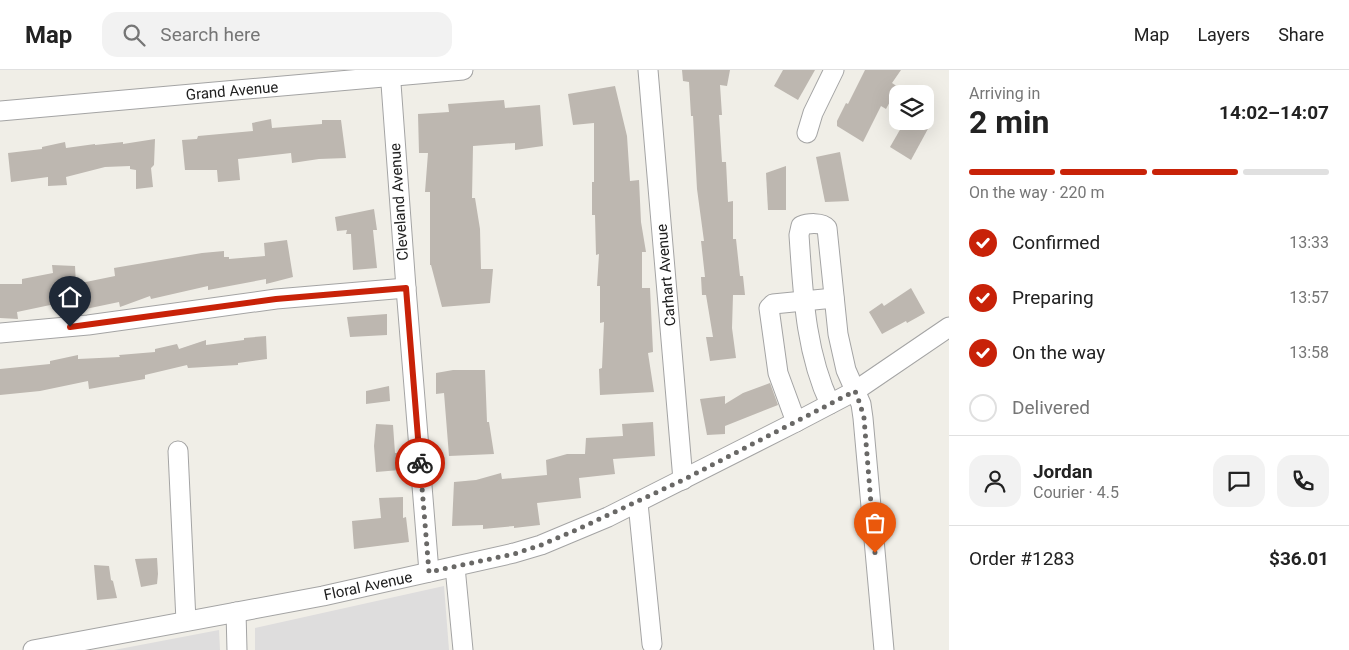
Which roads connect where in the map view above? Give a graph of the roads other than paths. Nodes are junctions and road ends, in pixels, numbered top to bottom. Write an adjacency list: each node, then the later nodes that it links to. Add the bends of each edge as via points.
1 (463, 70): 4 (street, Grand Avenue)
2 (648, 70): 16 (street, Carhart Avenue)
3 (834, 70): 6 (street, via 813,112)
4 (390, 73): 5 (street, Grand Avenue); 7 (street, Cleveland Avenue)
5 (0, 111)
6 (807, 133)
7 (406, 288): 11 (street, via 276,299 88,325); 19 (street, Cleveland Avenue)
8 (834, 298): 9 (street); 9 (street, via 827,228 821,224 805,224 801,226 799,235); 12 (street, via 846,370)
9 (804, 301): 13 (street, via 810,348); 14 (street, via 773,304 769,308 778,373)
10 (949, 327): 12 (street, Floral Avenue)
11 (0, 333)
12 (855, 391): 13 (street, Floral Avenue); 26 (street, via 864,418)
13 (830, 404): 14 (street, Floral Avenue)
14 (796, 422): 16 (street, Floral Avenue)
15 (178, 451): 21 (street)
16 (683, 480): 17 (street, Floral Avenue)
17 (638, 503): 18 (street, Floral Avenue, via 541,545); 22 (street)
18 (454, 567): 19 (street, Floral Avenue); 25 (street)
19 (429, 572): 20 (street, Floral Avenue)
20 (236, 612): 21 (street, Floral Avenue); 24 (street)
21 (186, 621): 23 (street, Floral Avenue)
22 (652, 644)
23 (33, 650)
24 (238, 650)
25 (463, 650)
26 (884, 650)

